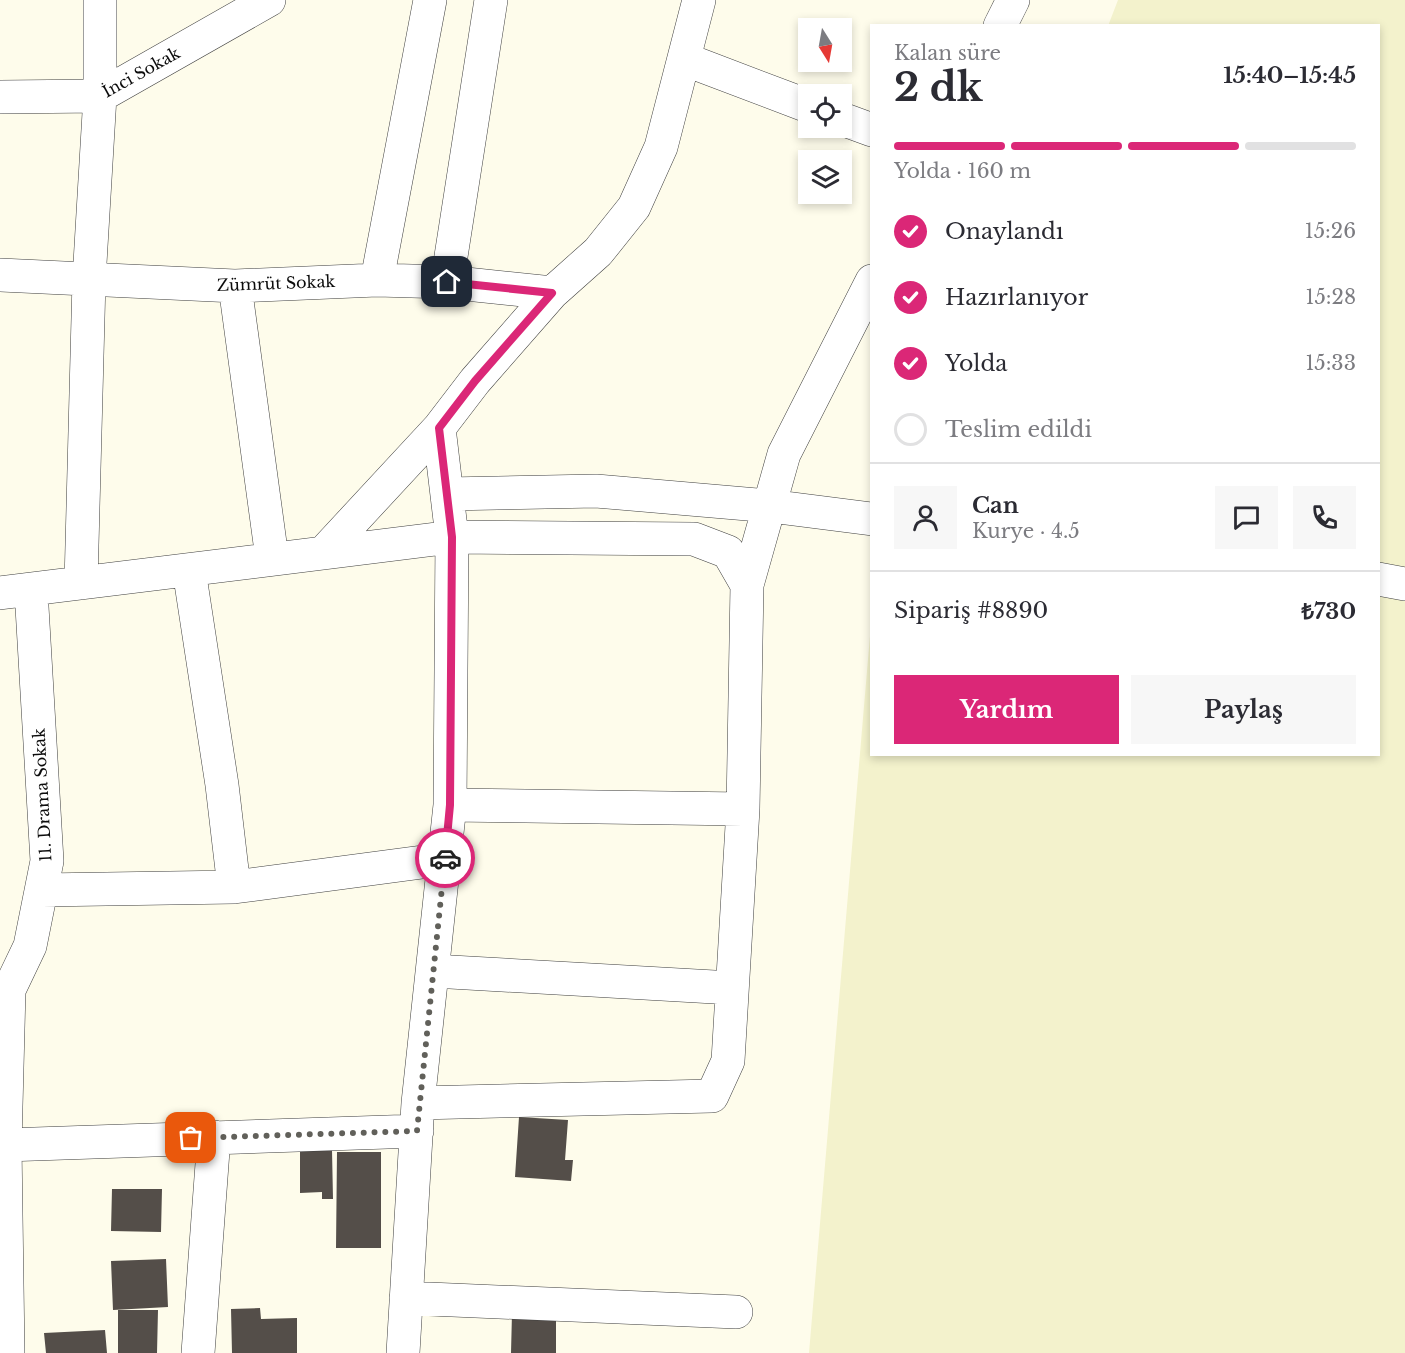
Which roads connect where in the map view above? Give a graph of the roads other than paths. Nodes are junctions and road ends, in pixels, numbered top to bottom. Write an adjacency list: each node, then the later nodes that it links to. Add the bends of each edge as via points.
1 (100, 0): 9 (street)
2 (269, 0): 9 (street, İnci Sokak)
3 (430, 0): 16 (street)
4 (491, 0): 17 (street)
5 (699, 0): 8 (street)
6 (1013, 0): 7 (street)
7 (1001, 24)
8 (684, 58): 11 (street); 20 (street, via 661,147 634,207 598,252)
9 (100, 96): 10 (street, İnci Sokak); 15 (street)
10 (0, 97)
11 (798, 102)
12 (852, 122): 13 (street)
13 (870, 129)
14 (0, 275): 15 (street, Zümrüt Sokak)
15 (89, 280): 19 (street, Zümrüt Sokak); 30 (street)
16 (377, 280): 17 (street, Zümrüt Sokak); 19 (street, Zümrüt Sokak)
17 (447, 282): 20 (street, Zümrüt Sokak)
18 (870, 285): 23 (street, via 784,454)
19 (235, 286): 27 (street)
20 (552, 293): 21 (street)
21 (439, 428): 22 (street); 26 (street)
22 (447, 494): 23 (street, via 596,491); 25 (street)
23 (770, 506): 24 (street); 32 (street)
24 (870, 519)
25 (452, 537): 26 (street); 32 (street, via 694,538 728,552); 34 (street)
26 (324, 552): 27 (street)
27 (272, 558): 28 (street)
28 (189, 570): 30 (street); 37 (street)
29 (1380, 579): 31 (street)
30 (81, 583): 33 (street)
31 (1405, 584)
32 (747, 585): 35 (street)
33 (16, 591): 38 (street, 11. Drama Sokak, via 47,861)
34 (450, 805): 35 (street); 36 (street)
35 (743, 809): 40 (street)
36 (445, 859): 37 (street); 39 (street)
37 (234, 887): 38 (street)
38 (42, 890): 41 (street, 11. Drama Sokak, via 30,946)
39 (433, 971): 40 (street); 42 (street)
40 (732, 988): 42 (street, via 728,1061 712,1096)
41 (4, 990): 44 (street, 11. Drama Sokak)
42 (418, 1117): 43 (street); 45 (street)
43 (214, 1137): 44 (street); 48 (street)
44 (4, 1145): 47 (street, 11. Drama Sokak)
45 (406, 1298): 46 (street); 49 (street)
46 (736, 1312)
47 (8, 1353)
48 (198, 1353)
49 (403, 1353)

